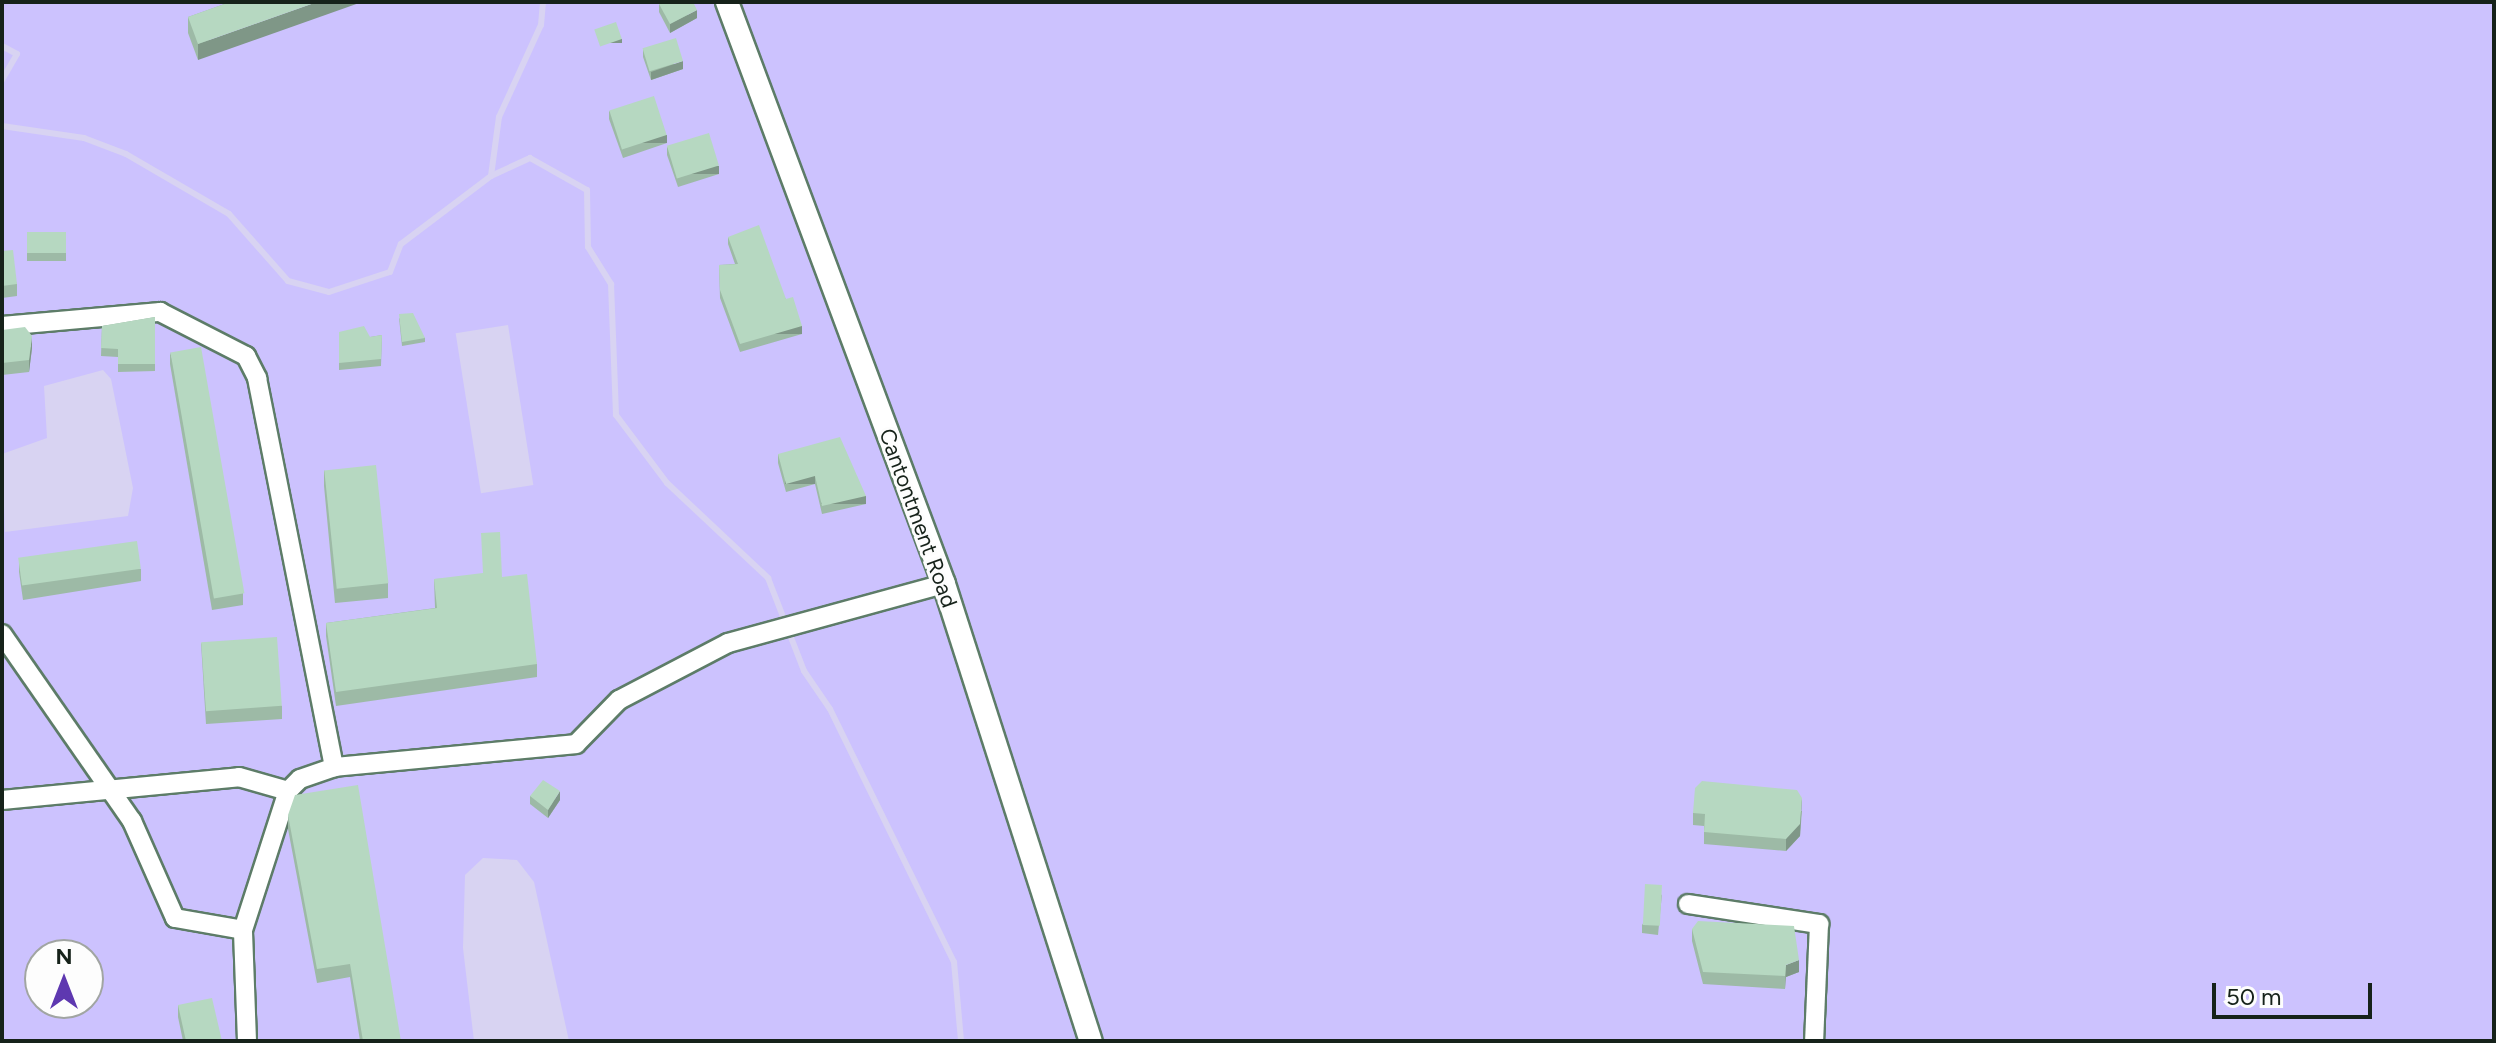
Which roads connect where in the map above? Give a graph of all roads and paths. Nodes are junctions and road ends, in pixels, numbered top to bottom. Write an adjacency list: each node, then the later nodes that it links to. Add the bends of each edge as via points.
1 (727, 2): 3 (street, Cantontment Road)
2 (2, 326): 5 (street, via 160,312 246,356 257,378)
3 (944, 584): 5 (street, via 728,643 619,700 576,744); 12 (street, Cantontment Road)
4 (2, 634): 7 (street)
5 (334, 767): 6 (street)
6 (288, 791): 7 (street, via 239,777); 10 (street)
7 (110, 793): 8 (street); 10 (street, via 132,821 175,918)
8 (2, 800)
9 (1688, 904): 13 (street, via 1819,924)
10 (243, 930): 11 (street)
11 (247, 1041)
12 (1091, 1041)
13 (1814, 1041)

